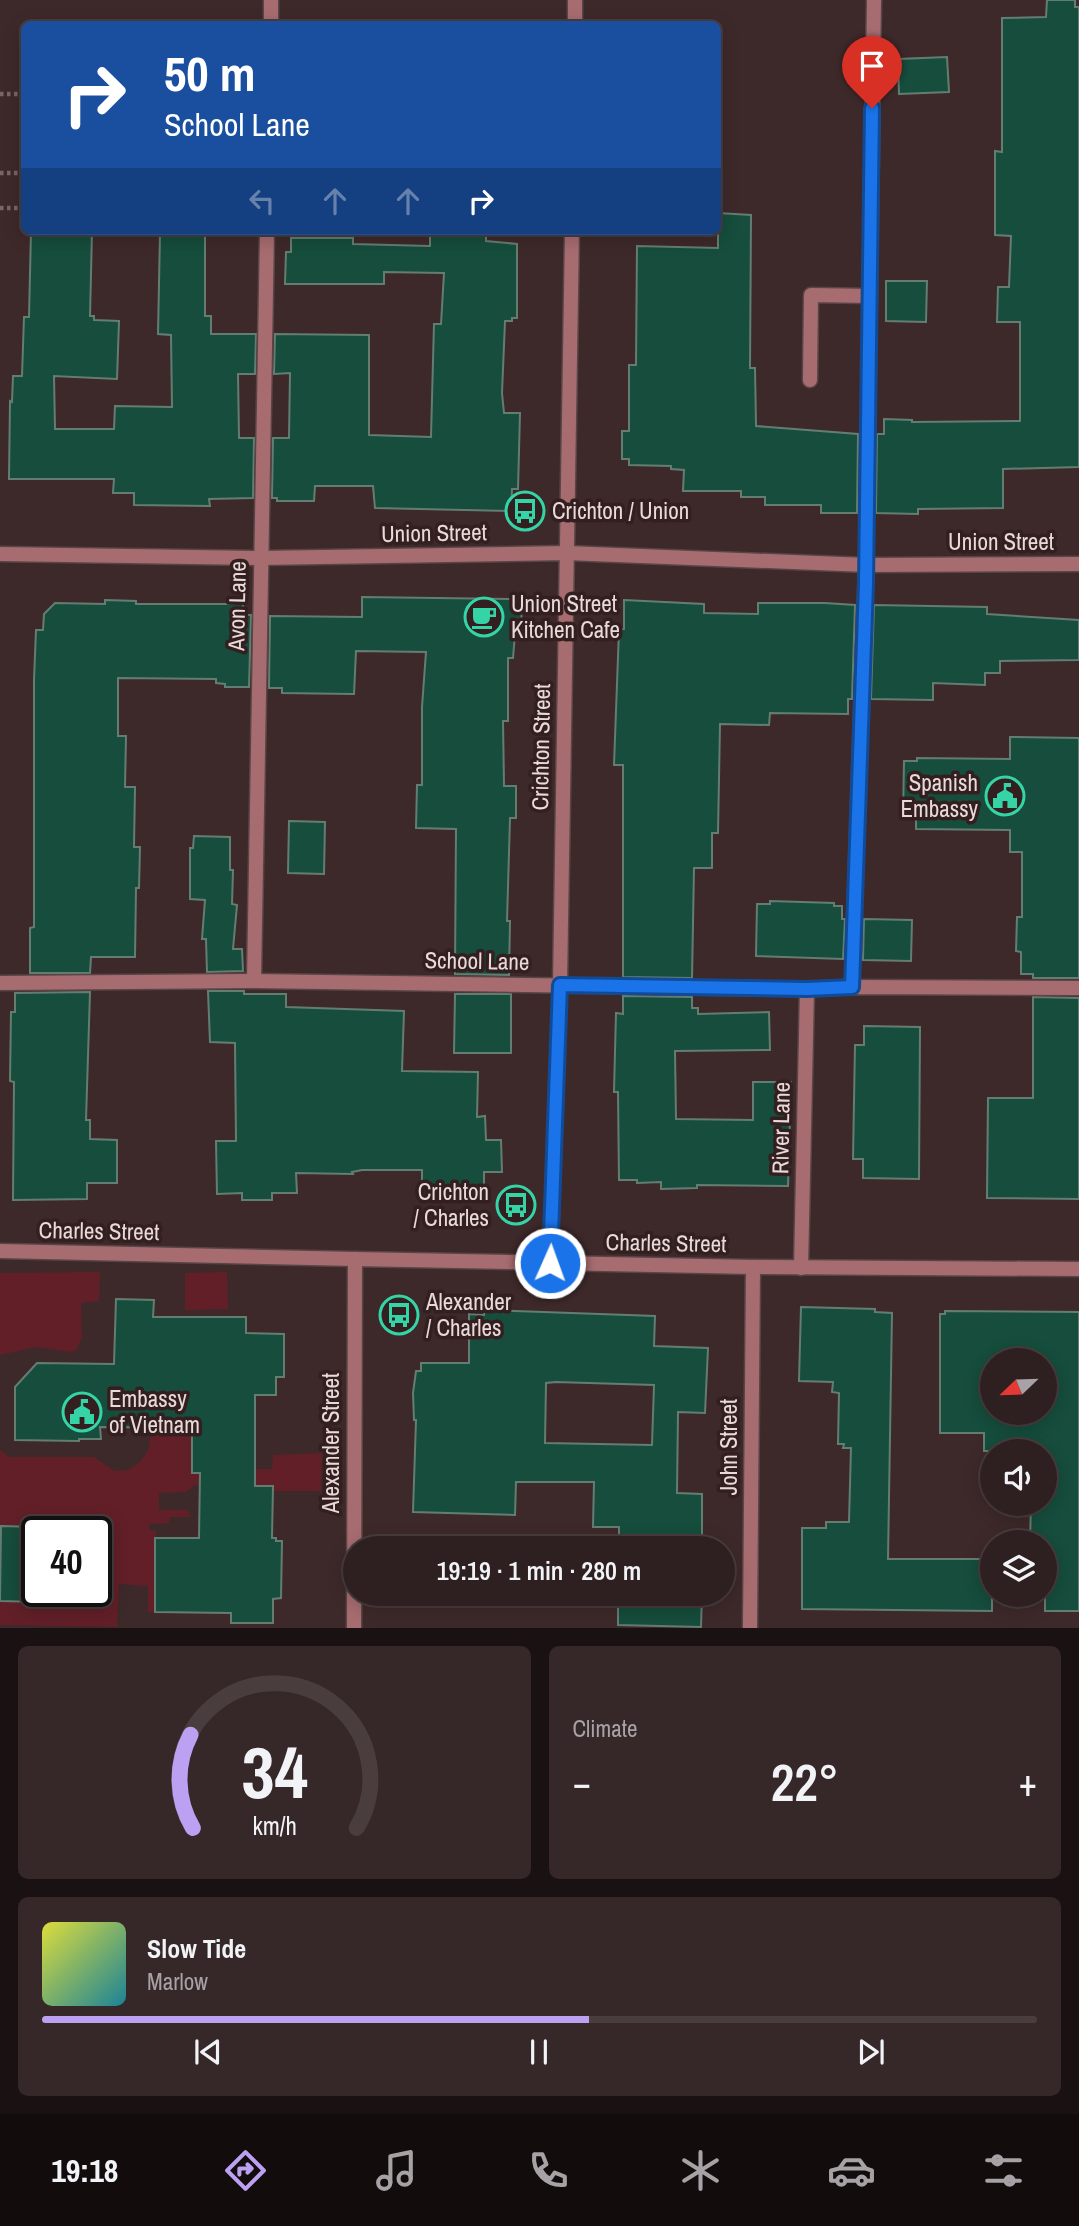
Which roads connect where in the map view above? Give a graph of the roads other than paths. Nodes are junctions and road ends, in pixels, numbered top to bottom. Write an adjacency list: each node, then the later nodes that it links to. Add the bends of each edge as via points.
1 (271, 0): 4 (street)
2 (575, 0): 5 (street)
3 (874, 0): 8 (street)
4 (271, 21)
5 (575, 21)
6 (267, 235): 12 (street, Avon Lane)
7 (572, 235): 10 (street, Crichton Street)
8 (870, 296): 9 (street, via 811,295); 14 (street)
9 (810, 380)
10 (567, 553): 12 (street, Union Street); 14 (street, Union Street); 17 (street, Crichton Street)
11 (0, 554): 12 (street, Union Street)
12 (261, 558): 15 (street, Avon Lane)
13 (1079, 564): 14 (street, Union Street)
14 (866, 565): 18 (street)
15 (254, 981): 16 (street, School Lane); 17 (street, School Lane)
16 (0, 983)
17 (560, 985): 20 (street, School Lane); 23 (street, Crichton Street)
18 (852, 987): 19 (street, School Lane); 20 (street, School Lane)
19 (1079, 988)
20 (807, 989): 25 (street, River Lane)
21 (0, 1251): 22 (street, Charles Street)
22 (355, 1259): 23 (street, Charles Street); 27 (street, Alexander Street)
23 (550, 1263): 24 (street, Charles Street)
24 (753, 1267): 25 (street, Charles Street); 28 (street, John Street)
25 (801, 1268): 26 (street, Charles Street)
26 (1079, 1269)
27 (354, 1628)
28 (750, 1628)

